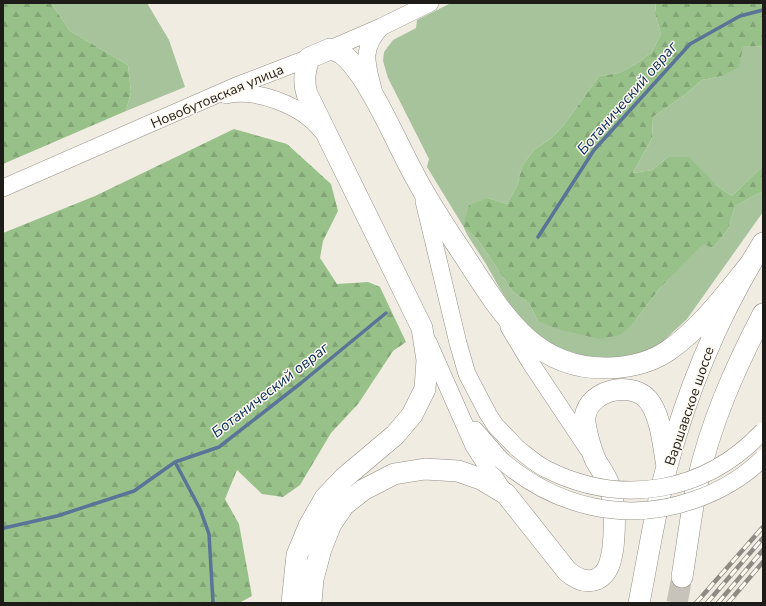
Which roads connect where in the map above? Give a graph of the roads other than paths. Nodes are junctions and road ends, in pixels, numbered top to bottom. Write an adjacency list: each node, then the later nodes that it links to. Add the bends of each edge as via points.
1 (430, 3): 2 (street, Новобутовская улица)
2 (381, 26): 3 (street, Новобутовская улица); 5 (street, via 368,46 366,58)
3 (330, 49): 4 (main road, Новобутовская улица); 5 (main road, via 342,54 352,63)
4 (309, 58): 6 (street, Новобутовская улица); 7 (main road, via 305,70 307,94)
5 (375, 97): 8 (main road)
6 (204, 100): 7 (street, via 233,93 278,101 317,124); 9 (street, Новобутовская улица)
7 (332, 148): 14 (main road)
8 (416, 180): 12 (main road); 16 (street, bridge, via 431,224 467,374 495,425 517,448 545,468 580,483 615,490 645,490 677,484 711,471 746,448)
9 (3, 188)
10 (763, 244): 11 (main road, Варшавское шоссе)
11 (752, 263): 12 (main road, via 699,325 668,351 637,365 620,368 587,367 554,357 524,336); 19 (main road, Варшавское шоссе, via 735,291 705,355 685,407)
12 (499, 309): 18 (street, via 530,362)
13 (763, 314): 21 (main road, via 723,399 705,452 697,484)
14 (422, 328): 15 (street); 22 (main road, via 427,360 425,389 412,415 395,435 344,478 325,498 309,526 298,555)
15 (450, 391): 17 (street, bridge, via 491,450 516,473 555,495 593,507 630,511 683,504 736,480); 20 (street, via 474,446)
16 (763, 431)
17 (763, 458)
18 (596, 461): 19 (main road, via 585,426 585,416 599,396 607,392 626,390 642,395 651,404 657,417); 20 (main road, via 604,472 613,500 614,535 609,565 605,572 590,581 574,577 567,571)
19 (667, 466): 24 (main road, Варшавское шоссе)
20 (506, 494): 23 (main road, via 481,479 458,471 425,469 394,474 363,490 344,505 330,524 313,579)
21 (682, 577)
22 (292, 603)
23 (312, 603)
24 (638, 603)

